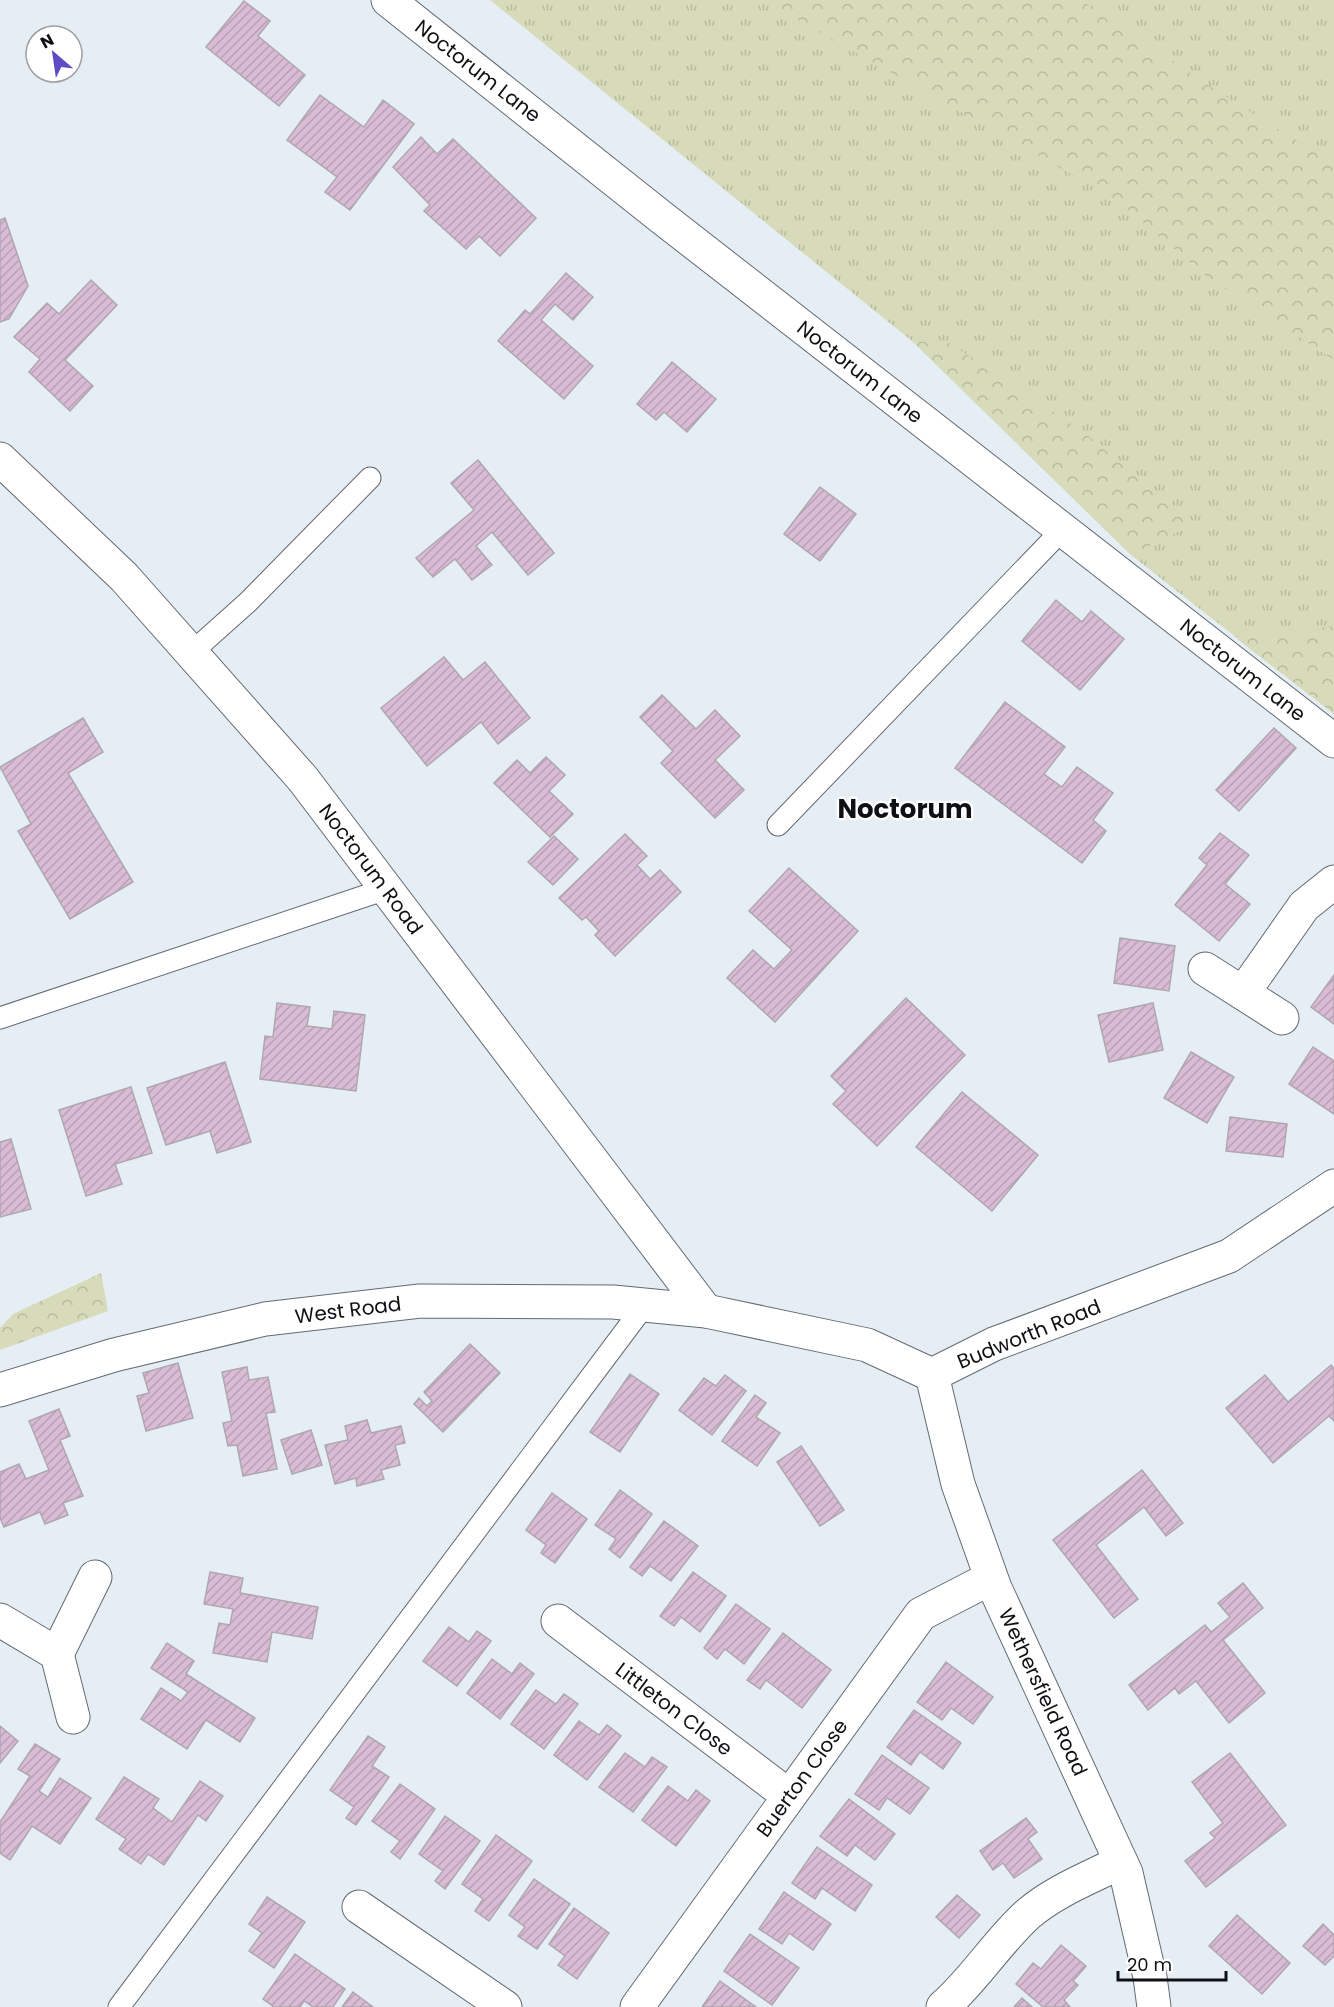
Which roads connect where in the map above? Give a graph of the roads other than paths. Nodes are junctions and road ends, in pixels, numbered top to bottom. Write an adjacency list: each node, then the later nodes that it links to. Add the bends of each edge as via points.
1 (388, 0): 4 (street, Noctorum Lane)
2 (0, 459): 5 (street, Noctorum Road, via 123,577)
3 (370, 478): 5 (lane, via 248,602)
4 (1063, 530): 6 (street, Noctorum Lane); 7 (lane)
5 (191, 653): 9 (street, Noctorum Road, via 303,779)
6 (1334, 741)
7 (778, 825)
8 (1334, 882): 11 (street, via 1304,906)
9 (386, 889): 12 (lane); 16 (street, Noctorum Road)
10 (1205, 969): 11 (street)
11 (1243, 993): 13 (street)
12 (0, 1018)
13 (1282, 1018)
14 (1334, 1186): 17 (street, Budworth Road, via 1229,1256 994,1344)
15 (644, 1305): 16 (street, West Road); 18 (street, West Road, via 420,1301 265,1319 114,1355); 29 (lane)
16 (706, 1311): 17 (street, via 867,1345)
17 (932, 1375): 20 (street, Wethersfield Road, via 958,1484)
18 (0, 1390)
19 (95, 1577): 23 (street)
20 (991, 1578): 25 (street, Buerton Close, via 921,1614); 26 (street, Wethersfield Road)
21 (0, 1620): 23 (street)
22 (558, 1621): 25 (street, Littleton Close)
23 (57, 1654): 24 (street)
24 (73, 1717)
25 (789, 1796): 31 (street, Buerton Close)
26 (1121, 1862): 28 (street, Wethersfield Road, via 1150,1977); 32 (street, via 1056,1894 1027,1915)
27 (359, 1907): 30 (street)
28 (1151, 2005)
29 (119, 2007)
30 (505, 2007)
31 (638, 2007)
32 (943, 2007)

